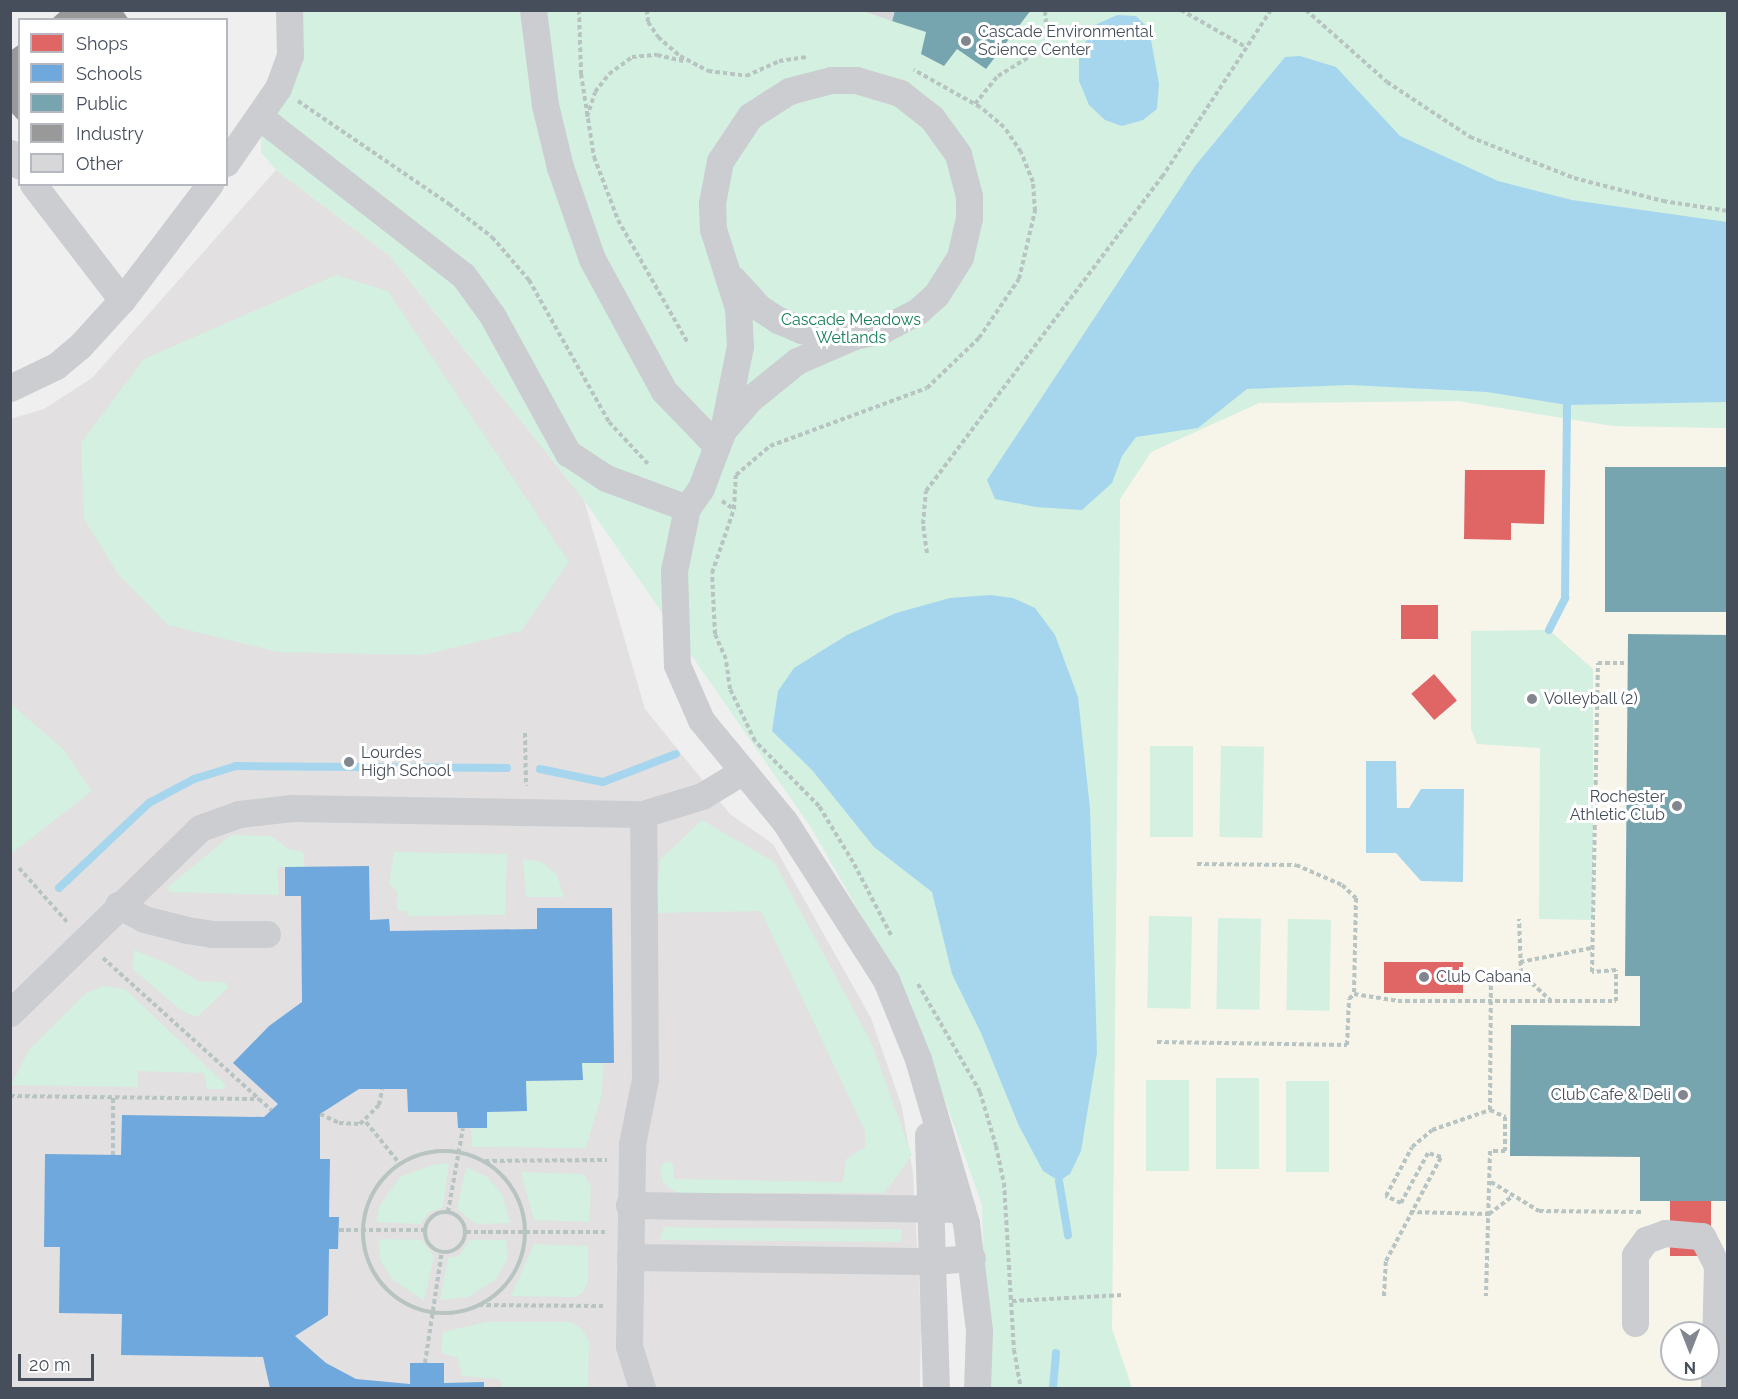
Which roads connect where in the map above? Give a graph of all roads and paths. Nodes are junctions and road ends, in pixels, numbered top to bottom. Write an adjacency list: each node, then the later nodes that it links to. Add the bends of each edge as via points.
1 (289, 10): 13 (street, via 290,55)
2 (533, 10): 26 (street, via 545,105 560,167 592,259 663,391)
3 (579, 10): 16 (path)
4 (647, 10): 11 (path, via 648,22 658,37)
5 (1045, 10): 14 (path, via 1047,38 1042,49 998,76)
6 (1181, 10): 9 (path)
7 (1271, 10): 9 (path)
8 (1306, 10): 20 (path, via 1387,82 1470,137 1574,178 1663,201)
9 (1244, 46): 30 (path, via 1162,177 926,491 923,524)
10 (813, 56): 11 (path, via 779,61 746,76 726,76)
11 (691, 62): 16 (path, via 657,55 632,57 609,74 595,92)
12 (904, 67): 14 (path, via 922,72)
13 (279, 88): 15 (street); 27 (path, via 492,237 529,280 609,422)
14 (975, 104): 29 (path, via 1004,127 1022,152 1033,182 1035,211 1019,279 979,338 927,388 770,446 736,475)
15 (261, 118): 17 (street); 28 (street, via 463,275 514,351 568,453 606,478)
16 (586, 118): 24 (path, via 594,157 618,220)
17 (228, 160)
18 (35, 186): 22 (street)
19 (208, 186): 22 (street)
20 (1728, 211)
21 (728, 271): 23 (street, via 758,307 778,320 827,336); 23 (street, via 713,229 714,184 728,146 750,116 789,90 831,80 856,80 900,93 932,118 958,154 969,196 966,239 949,277 918,311 882,330); 26 (street, via 738,309 740,346)
22 (122, 300): 25 (street, via 63,361)
23 (854, 336): 26 (street, via 797,361 751,398)
24 (688, 344)
25 (10, 388)
26 (720, 438): 28 (street)
27 (650, 466)
28 (694, 498): 29 (path); 34 (street, via 674,571 677,665 701,720)
29 (734, 509): 31 (path, via 712,573 715,634)
30 (927, 553)
31 (726, 659)
32 (1624, 663): 43 (path, via 1598,663)
33 (525, 734): 35 (path)
34 (743, 771): 36 (street, via 702,796); 51 (street, via 784,822 880,970)
35 (527, 799)
36 (643, 814): 39 (street, via 292,808 239,814 200,828); 63 (street, via 645,1079)
37 (1197, 864): 46 (path, via 1296,865 1342,885 1356,898)
38 (19, 868): 42 (path)
39 (118, 906): 41 (street, via 144,919 187,930); 42 (street)
40 (1519, 919): 44 (path)
41 (267, 934)
42 (84, 940): 49 (street); 55 (path)
43 (1592, 948): 44 (path); 48 (path, via 1592,972 1616,970 1616,1001)
44 (1520, 962): 45 (path)
45 (1521, 973): 47 (path, via 1491,972); 48 (path)
46 (1354, 994): 47 (path, via 1398,1001); 50 (path, via 1349,999 1347,1046)
47 (1491, 999): 48 (path); 57 (path)
48 (1550, 1000)
49 (10, 1013)
50 (1157, 1042)
51 (918, 1059): 69 (street, via 932,1156); 70 (street)
52 (382, 1089): 59 (path, via 380,1105)
53 (10, 1096): 54 (path)
54 (113, 1098): 55 (path); 62 (path)
55 (259, 1099): 56 (path)
56 (272, 1110)
57 (1490, 1110): 66 (path, via 1505,1117 1505,1151 1490,1151); 72 (path, via 1432,1130 1412,1148 1386,1196 1401,1203 1428,1153 1442,1157)
58 (320, 1114): 59 (path, via 339,1124)
59 (366, 1122): 65 (path)
60 (463, 1128): 61 (path)
61 (459, 1151): 64 (path); 65 (path, via 432,1151); 71 (path)
62 (113, 1155)
63 (631, 1160): 64 (path); 68 (street)
64 (484, 1161): 79 (path, via 505,1177 520,1200)
65 (400, 1164): 76 (path, via 385,1175 370,1197)
66 (1490, 1182): 67 (path); 74 (path)
67 (1513, 1196): 73 (path, via 1539,1211); 74 (path)
68 (629, 1205): 69 (street); 80 (street)
69 (933, 1206): 70 (street); 83 (street)
70 (962, 1209): 82 (street)
71 (448, 1212): 77 (path, via 436,1214); 78 (path, via 460,1217)
72 (1410, 1212): 74 (path); 85 (path, via 1386,1261)
73 (1652, 1212)
74 (1489, 1214): 86 (path)
75 (339, 1230): 76 (path)
76 (363, 1230): 77 (path); 89 (path, via 364,1250 374,1275 392,1295 416,1309)
77 (425, 1230): 81 (path, via 428,1243)
78 (465, 1232): 79 (path); 81 (path, via 458,1247)
79 (525, 1232): 80 (path); 87 (path, via 523,1253 512,1277 493,1297)
80 (630, 1244): 83 (street); 88 (street)
81 (442, 1251): 89 (path)
82 (972, 1258): 83 (street); 94 (street, via 979,1331)
83 (932, 1261): 93 (street)
84 (1123, 1295): 95 (path, via 1012,1301)
85 (1384, 1296)
86 (1486, 1296)
87 (478, 1305): 88 (path); 89 (path, via 460,1311)
88 (630, 1306): 92 (street, via 629,1346)
89 (433, 1311): 91 (path)
90 (1635, 1323): 96 (street, via 1635,1255 1646,1240 1665,1233 1702,1236 1717,1266)
91 (425, 1363)
92 (642, 1389)
93 (936, 1389)
94 (977, 1389)
95 (1021, 1389)
96 (1714, 1389)

